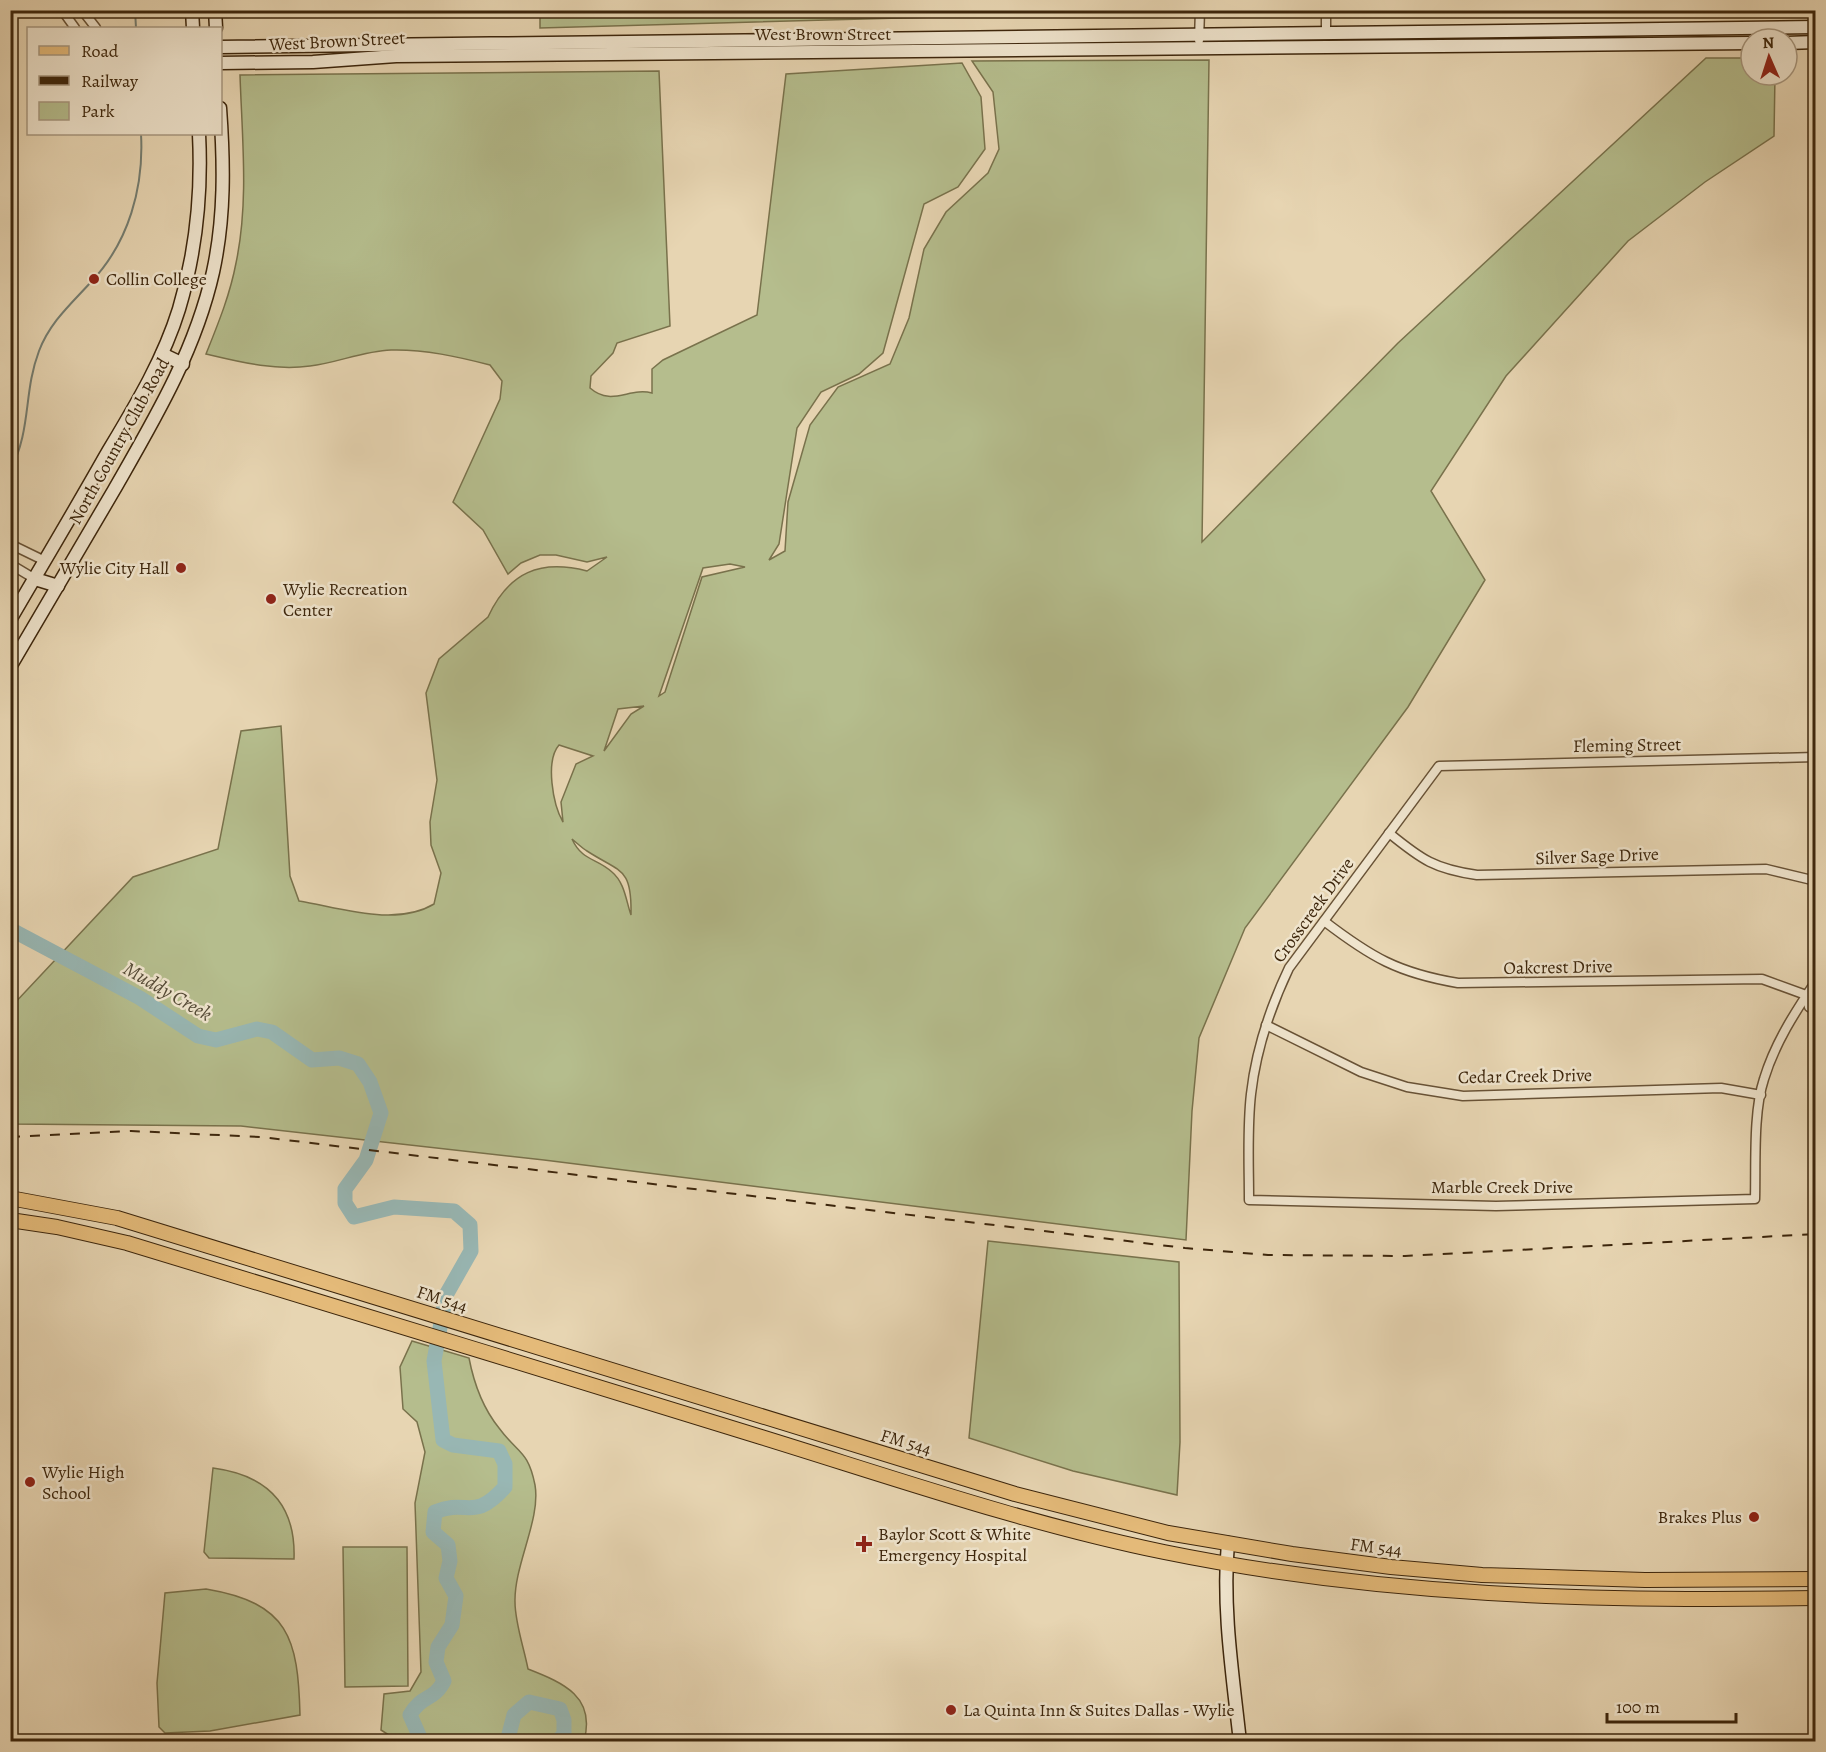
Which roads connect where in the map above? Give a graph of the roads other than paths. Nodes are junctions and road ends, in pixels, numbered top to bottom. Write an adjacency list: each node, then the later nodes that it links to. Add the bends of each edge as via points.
1 (62, 10): 9 (street)
2 (82, 10): 10 (street)
3 (192, 10): 11 (main road)
4 (216, 10): 12 (main road)
5 (1200, 10): 17 (street)
6 (1257, 10): 7 (street)
7 (1285, 10)
8 (1326, 10): 16 (street)
9 (74, 27)
10 (95, 27)
11 (193, 27)
12 (216, 27)
13 (1815, 27): 14 (main road, West Brown Street)
14 (1449, 32): 16 (main road, West Brown Street); 24 (main road)
15 (1612, 33): 22 (main road, via 1608,39 1563,40)
16 (1326, 34): 17 (main road, West Brown Street)
17 (1199, 35): 19 (main road, West Brown Street); 25 (street)
18 (1815, 42): 21 (main road)
19 (444, 43): 23 (main road, West Brown Street); 26 (main road, via 425,52)
20 (1739, 43): 22 (main road, West Brown Street)
21 (1799, 43)
22 (1551, 46): 24 (main road, West Brown Street)
23 (222, 47)
24 (1448, 47): 25 (main road, West Brown Street)
25 (1198, 50): 26 (main road, West Brown Street)
26 (396, 56): 27 (main road, West Brown Street)
27 (222, 63)
28 (199, 135): 30 (main road, North Country Club Road, via 199,201 192,254)
29 (222, 135): 31 (main road, North Country Club Road, via 224,180 218,240 207,296)
30 (162, 354): 31 (main road); 33 (main road, North Country Club Road)
31 (183, 364): 36 (main road, North Country Club Road)
32 (10, 544): 33 (street)
33 (45, 561): 35 (main road, North Country Club Road); 36 (main road)
34 (10, 564): 35 (street)
35 (35, 579): 36 (main road); 37 (main road, North Country Club Road)
36 (58, 585): 38 (main road, North Country Club Road)
37 (10, 620)
38 (10, 667)
39 (1815, 757): 40 (street, Fleming Street)
40 (1439, 766): 41 (street, Crosscreek Drive)
41 (1389, 833): 42 (street, Silver Sage Drive, via 1422,860 1449,871 1478,875 1766,869); 43 (street, Crosscreek Drive)
42 (1815, 881)
43 (1324, 921): 45 (street, Oakcrest Drive, via 1365,952 1396,967 1458,983 1762,979); 47 (street, Crosscreek Drive, via 1289,968)
44 (1815, 981): 45 (street)
45 (1811, 995): 46 (street, via 1809,1007); 48 (street, via 1789,1020 1763,1080)
46 (1815, 1011)
47 (1266, 1025): 48 (street, Cedar Creek Drive, via 1361,1072 1407,1087 1463,1096 1721,1088); 50 (street, Crosscreek Drive, via 1251,1095)
48 (1761, 1095): 50 (street, Marble Creek Drive, via 1755,1199 1496,1206)
49 (10, 1198): 52 (main road, FM 544 / FM 544, via 77,1208)
50 (1249, 1200)
51 (10, 1220): 53 (main road, FM 544 / FM 544, via 68,1229)
52 (189, 1239): 53 (main road); 54 (main road, FM 544 / FM 544)
53 (183, 1260): 55 (main road, FM 544 / FM 544)
54 (798, 1428): 55 (main road); 56 (main road, FM 544 / FM 544, via 1015,1494 1167,1533)
55 (792, 1446): 57 (main road, FM 544 / FM 544, via 1018,1515 1134,1545)
56 (1228, 1543): 57 (main road); 58 (main road, FM 544 / FM 544, via 1391,1567)
57 (1226, 1563): 60 (main road, FM 544 / FM 544, via 1389,1586); 62 (main road)
58 (1578, 1579): 59 (main road, FM 544 / FM 544); 60 (main road)
59 (1815, 1579)
60 (1579, 1598): 61 (main road, FM 544 / FM 544)
61 (1815, 1598)
62 (1240, 1742)

